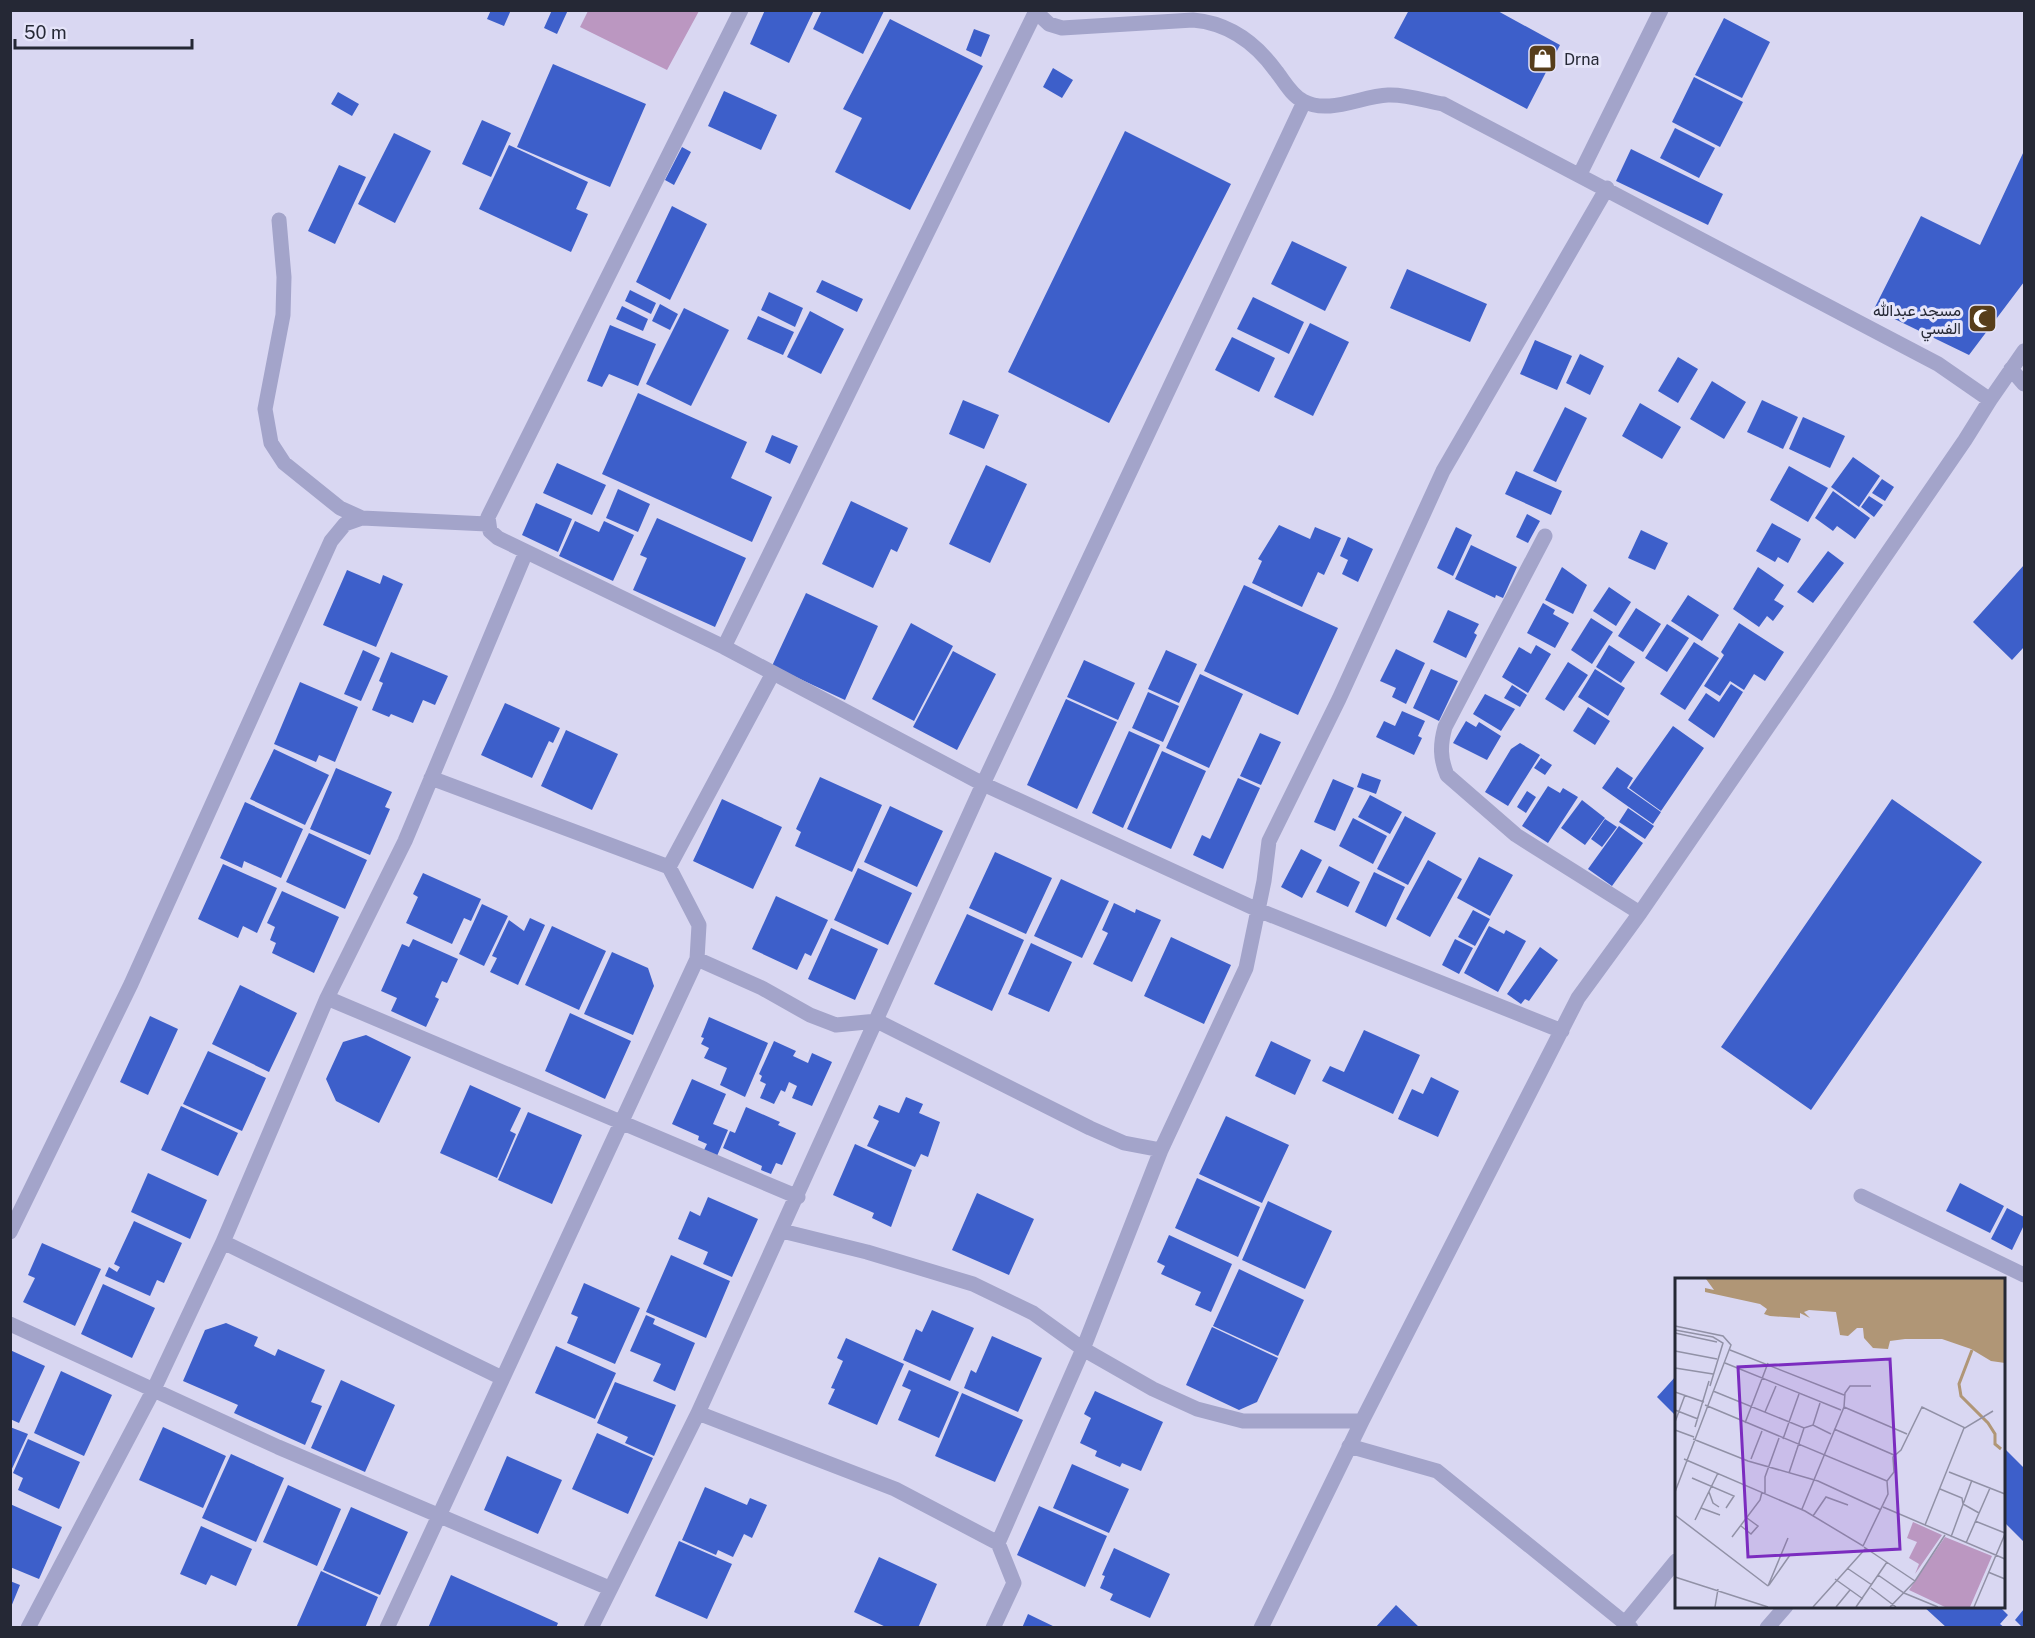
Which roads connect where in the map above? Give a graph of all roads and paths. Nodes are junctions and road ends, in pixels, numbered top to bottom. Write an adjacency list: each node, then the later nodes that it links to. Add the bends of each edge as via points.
1 (741, 10): 13 (street)
2 (1661, 10): 5 (street)
3 (1034, 12): 4 (street, via 1062,28 1210,21 1243,36); 16 (street)
4 (1304, 102): 5 (street, via 1326,106 1389,95 1443,104); 19 (street)
5 (1580, 174): 6 (street)
6 (1607, 188): 11 (street, via 1938,364); 21 (street, via 1443,471 1269,841)
7 (279, 220): 12 (street, via 283,315 265,409 271,443 284,463 340,508)
8 (2025, 351): 9 (street)
9 (2011, 369): 10 (street); 11 (street)
10 (2025, 384)
11 (1990, 399): 22 (street)
12 (362, 518): 13 (street); 32 (street, via 345,524 331,541 145,955)
13 (487, 524): 15 (street, via 498,538)
14 (1545, 536): 22 (street, via 1445,727 1440,745 1442,762 1447,775 1516,835)
15 (526, 552): 16 (street); 18 (street)
16 (724, 647): 17 (street)
17 (773, 673): 19 (street); 20 (street)
18 (431, 778): 20 (street); 24 (street, via 405,841)
19 (983, 784): 21 (street); 25 (street)
20 (669, 867): 23 (street, via 699,925)
21 (1258, 910): 26 (street); 28 (street, via 1246,968)
22 (1640, 913): 26 (street, via 1578,998)
23 (697, 959): 25 (street, via 837,1025); 27 (street)
24 (327, 998): 27 (street); 33 (street)
25 (877, 1021): 28 (street, via 1090,1128 1124,1143); 30 (street)
26 (1562, 1031): 40 (street)
27 (622, 1120): 30 (street); 37 (street)
28 (1161, 1150): 36 (street)
29 (1861, 1196): 34 (street)
30 (798, 1197): 31 (street)
31 (782, 1231): 36 (street, via 973,1284 1033,1313); 39 (street)
32 (10, 1232)
33 (223, 1242): 37 (street); 38 (street)
34 (2025, 1275)
35 (10, 1324): 38 (street)
36 (1083, 1349): 40 (street, via 1153,1389 1222,1416 1243,1421); 43 (street)
37 (502, 1378): 42 (street)
38 (153, 1391): 42 (street); 48 (street)
39 (698, 1413): 43 (street, via 895,1489); 45 (street)
40 (1362, 1421): 41 (street)
41 (1349, 1446): 47 (street, via 1437,1471); 52 (street)
42 (439, 1515): 45 (street); 49 (street)
43 (998, 1543): 51 (street, via 1014,1583)
44 (1675, 1565): 47 (street)
45 (609, 1588): 50 (street)
46 (1784, 1608): 53 (street)
47 (1628, 1625)
48 (28, 1628)
49 (387, 1628)
50 (591, 1628)
51 (993, 1628)
52 (1261, 1628)
53 (1767, 1628)

